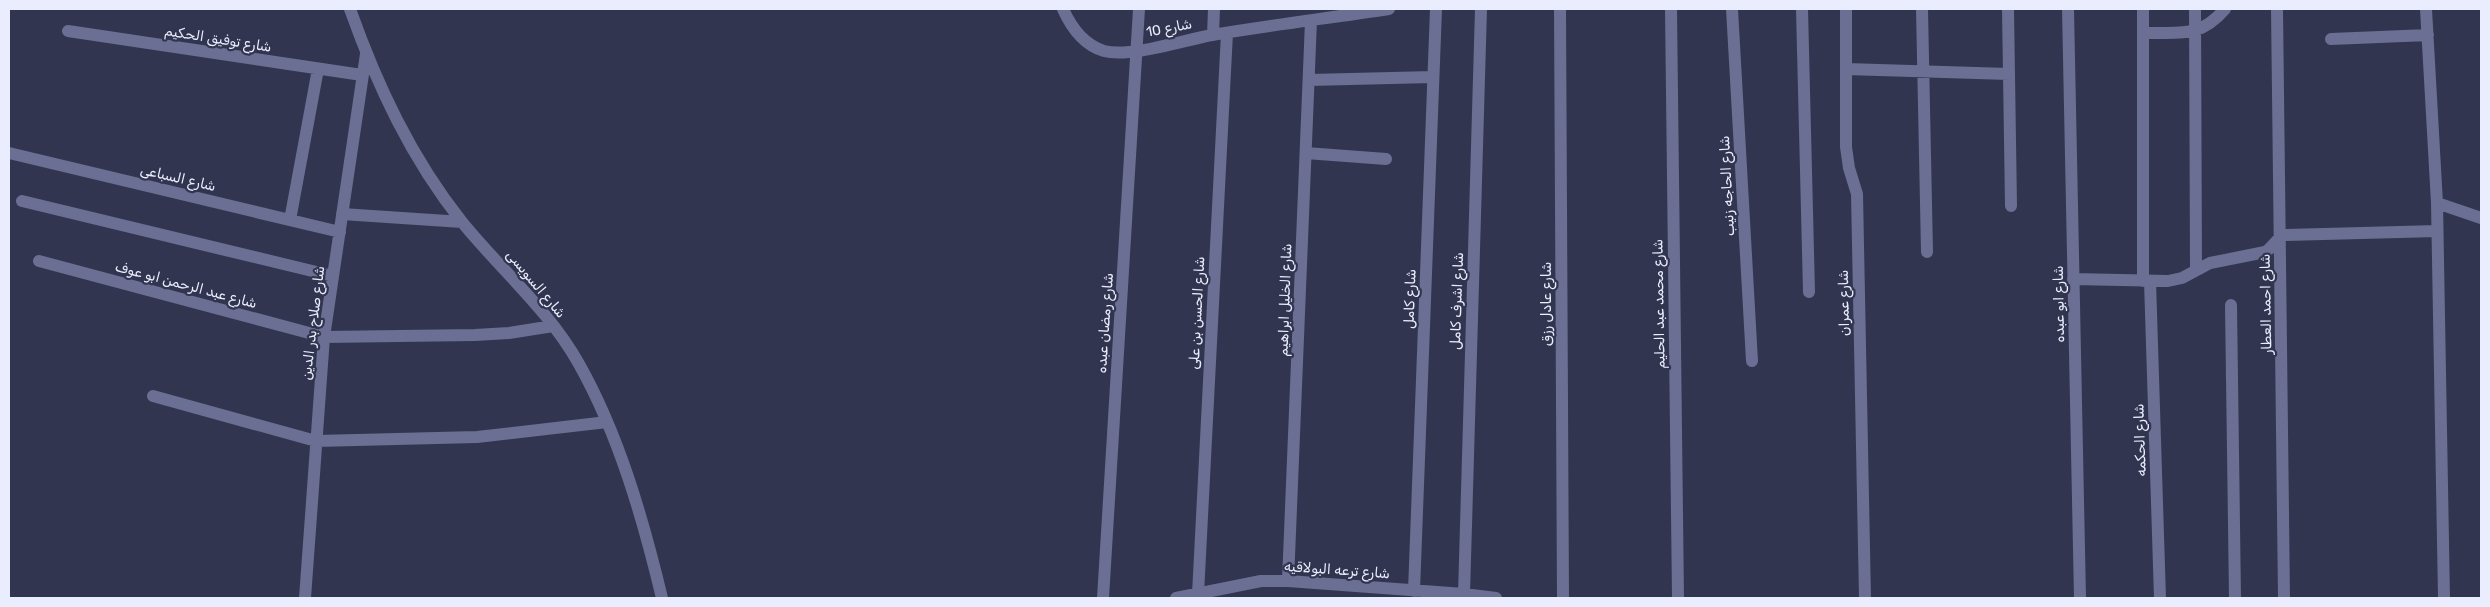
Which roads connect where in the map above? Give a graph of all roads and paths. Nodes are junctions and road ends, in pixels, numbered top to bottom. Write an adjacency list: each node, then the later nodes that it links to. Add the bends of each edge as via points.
1 (350, 9): 32 (street, شارع السويسى)
2 (1063, 9): 22 (street, شارع 10)
3 (1139, 9): 31 (street, شارع رمضان عبده)
4 (1214, 9): 28 (street)
5 (1389, 9): 21 (street, شارع 10)
6 (1436, 9): 38 (street, شارع كامل)
7 (1481, 9): 70 (street, شارع اشرف كامل)
8 (1560, 9): 76 (street, شارع عادل رزق)
9 (1671, 9): 77 (street, شارع محمد عبد الحليم)
10 (1732, 9): 63 (street, شارع الحاجه زنيب)
11 (1802, 9): 59 (street)
12 (1846, 9): 34 (street, شارع عمران)
13 (1922, 9): 35 (street)
14 (2008, 9): 36 (street)
15 (2068, 9): 57 (street, شارع ابو عبده)
16 (2143, 9): 27 (street, شارع الحكمه)
17 (2195, 9): 25 (street)
18 (2225, 9): 25 (street)
19 (2277, 9): 52 (street, شارع احمد العطار)
20 (2426, 9): 29 (street)
21 (1366, 10): 23 (street, شارع 10)
22 (1069, 15): 31 (street, شارع 10, via 1084,41 1104,50)
23 (1311, 21): 26 (street, شارع 10); 39 (street, شارع الخليل ابراهيم)
24 (68, 31): 33 (street, شارع توفيق الحكيم)
25 (2196, 32): 27 (street); 55 (street)
26 (1227, 33): 28 (street, شارع 10); 69 (street, شارع الحسن بن على)
27 (2143, 33): 58 (street, شارع الحكمه)
28 (1213, 35): 31 (street, شارع 10)
29 (2428, 35): 30 (street); 44 (street)
30 (2331, 39)
31 (1138, 50): 73 (street, شارع رمضان عبده)
32 (366, 53): 37 (street, شارع صلاح بدر الدين); 49 (street, شارع السويسى, via 400,127 428,176)
33 (318, 69): 37 (street, شارع توفيق الحكيم); 48 (street)
34 (1846, 69): 35 (street); 78 (street, شارع عمران, via 1847,159 1857,194)
35 (1924, 71): 36 (street); 53 (street)
36 (2009, 74): 45 (street)
37 (362, 75): 46 (street, شارع صلاح بدر الدين)
38 (1433, 77): 39 (street); 68 (street, شارع كامل)
39 (1309, 80): 41 (street, شارع الخليل ابراهيم)
40 (9, 153): 48 (street, شارع السباعى)
41 (1306, 154): 42 (street); 67 (street, شارع الخليل ابراهيم)
42 (1386, 159)
43 (22, 201): 56 (street)
44 (2437, 204): 47 (street); 50 (street)
45 (2011, 206)
46 (342, 214): 49 (street); 51 (street, شارع صلاح بدر الدين)
47 (2481, 218)
48 (290, 220): 51 (street, شارع السباعى)
49 (462, 222): 61 (street, شارع السويسى)
50 (2437, 231): 52 (street); 83 (street)
51 (340, 232): 56 (street, شارع صلاح بدر الدين)
52 (2280, 237): 55 (street, via 2265,252 2219,260); 82 (street, شارع احمد العطار)
53 (1927, 252)
54 (39, 261): 62 (street, شارع عبد الرحمن ابو عوف)
55 (2196, 270): 58 (street, via 2182,278)
56 (333, 276): 62 (street, شارع صلاح بدر الدين)
57 (2074, 279): 58 (street); 79 (street, شارع ابو عبده)
58 (2147, 281): 80 (street, شارع الحكمه)
59 (1809, 292)
60 (2232, 305): 81 (street)
61 (553, 326): 62 (street, شارع عبد الرحمن ابو عوف, via 475,335); 65 (street, شارع السويسى, via 578,363)
62 (324, 337): 66 (street, شارع صلاح بدر الدين)
63 (1752, 362)
64 (153, 396): 66 (street)
65 (606, 422): 66 (street, via 476,436); 72 (street, شارع السويسى, via 650,551)
66 (316, 441): 71 (street, شارع صلاح بدر الدين)
67 (1288, 581): 68 (street, شارع ترعه البولاقيه); 69 (street, شارع ترعه البولاقيه, via 1261,582)
68 (1414, 591): 70 (street, شارع ترعه البولاقيه)
69 (1198, 594): 74 (street, شارع ترعه البولاقيه)
70 (1464, 594): 75 (street, شارع ترعه البولاقيه)
71 (305, 598)
72 (662, 598)
73 (1103, 598)
74 (1176, 598)
75 (1496, 598)
76 (1563, 598)
77 (1678, 598)
78 (1865, 598)
79 (2080, 598)
80 (2160, 598)
81 (2235, 598)
82 (2284, 598)
83 (2444, 598)

